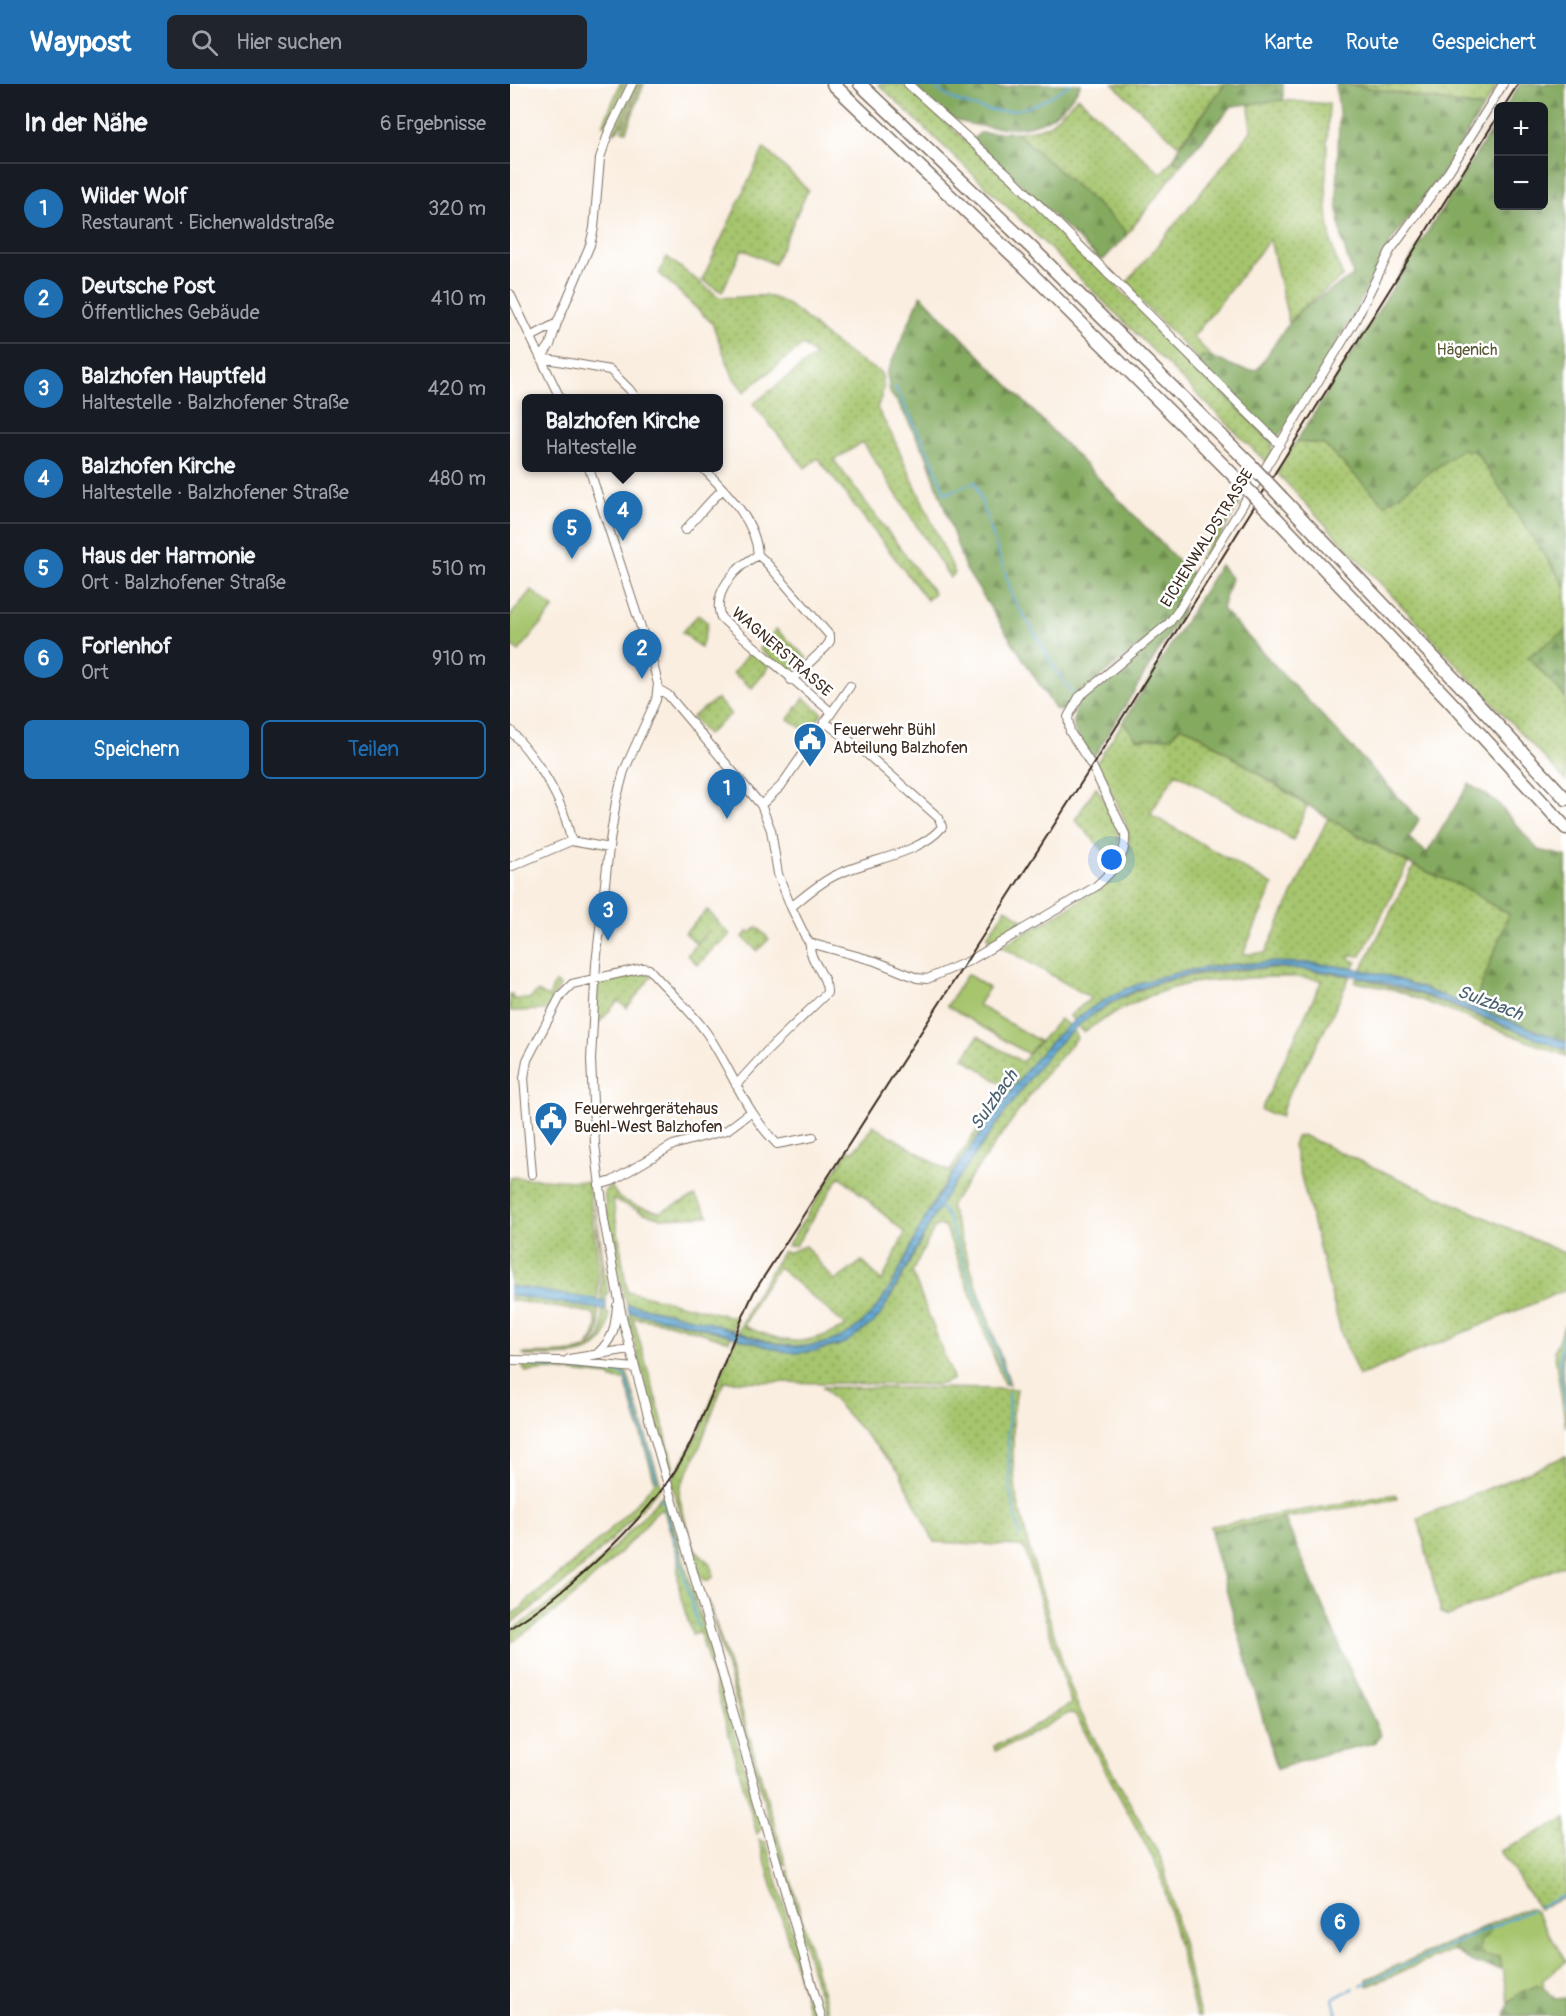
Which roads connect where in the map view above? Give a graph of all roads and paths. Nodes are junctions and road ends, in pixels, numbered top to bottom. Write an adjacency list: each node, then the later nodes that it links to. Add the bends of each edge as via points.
1 (632, 84): 7 (street, via 600,158 590,245)
2 (833, 84): 26 (highway, bridge, via 1026,268 1275,517)
3 (860, 84): 24 (highway, bridge, via 1250,464)
4 (908, 84): 12 (street, via 1012,178)
5 (1503, 84): 12 (street, EICHENWALDSTRASSE, via 1449,171 1390,251 1355,321)
6 (510, 294): 8 (street)
7 (557, 323): 8 (street); 9 (street)
8 (531, 337): 9 (street)
9 (541, 358): 10 (street); 11 (street, via 610,370)
10 (558, 394)
11 (632, 394)
12 (1280, 445): 31 (street, EICHENWALDSTRASSE, via 1169,623 1079,697 1069,713 1070,732 1092,766 1125,834 1121,858 1106,877 969,961 930,978 917,978 875,961)
13 (590, 472): 20 (street)
14 (707, 472): 15 (street)
15 (723, 489): 16 (street); 17 (street, via 748,522)
16 (685, 530)
17 (758, 555): 18 (street, via 830,636 826,647); 18 (street, WAGNERSTRASSE, via 723,588 719,614)
18 (791, 680): 21 (street, WAGNERSTRASSE)
19 (850, 686): 21 (street)
20 (658, 689): 25 (street, via 668,694); 28 (street, via 624,771)
21 (831, 712): 22 (street)
22 (825, 722): 25 (street, via 781,786); 30 (street, via 939,818 942,827 918,846 827,879)
23 (510, 730): 27 (street, via 547,777)
24 (1566, 800)
25 (761, 805): 30 (street, via 771,830 778,874)
26 (1566, 828)
27 (571, 841): 28 (street); 29 (street)
28 (609, 848): 32 (street)
29 (510, 867)
30 (791, 907): 31 (street)
31 (810, 943): 33 (street, via 809,950 827,993)
32 (595, 978): 33 (street, via 650,969 707,1034); 36 (street, via 566,988 527,1060 524,1078); 37 (street, via 591,1060)
33 (736, 1085): 34 (street)
34 (752, 1112): 35 (street, via 777,1144); 37 (street, via 727,1130 673,1145)
35 (813, 1137)
36 (532, 1174)
37 (599, 1185): 38 (street)
38 (619, 1317): 39 (street); 40 (street, via 607,1344)
39 (630, 1349): 40 (street); 43 (street)
40 (596, 1354): 42 (street)
41 (510, 1360): 42 (street)
42 (559, 1361): 43 (street)
43 (635, 1368): 44 (street)
44 (821, 2016)

